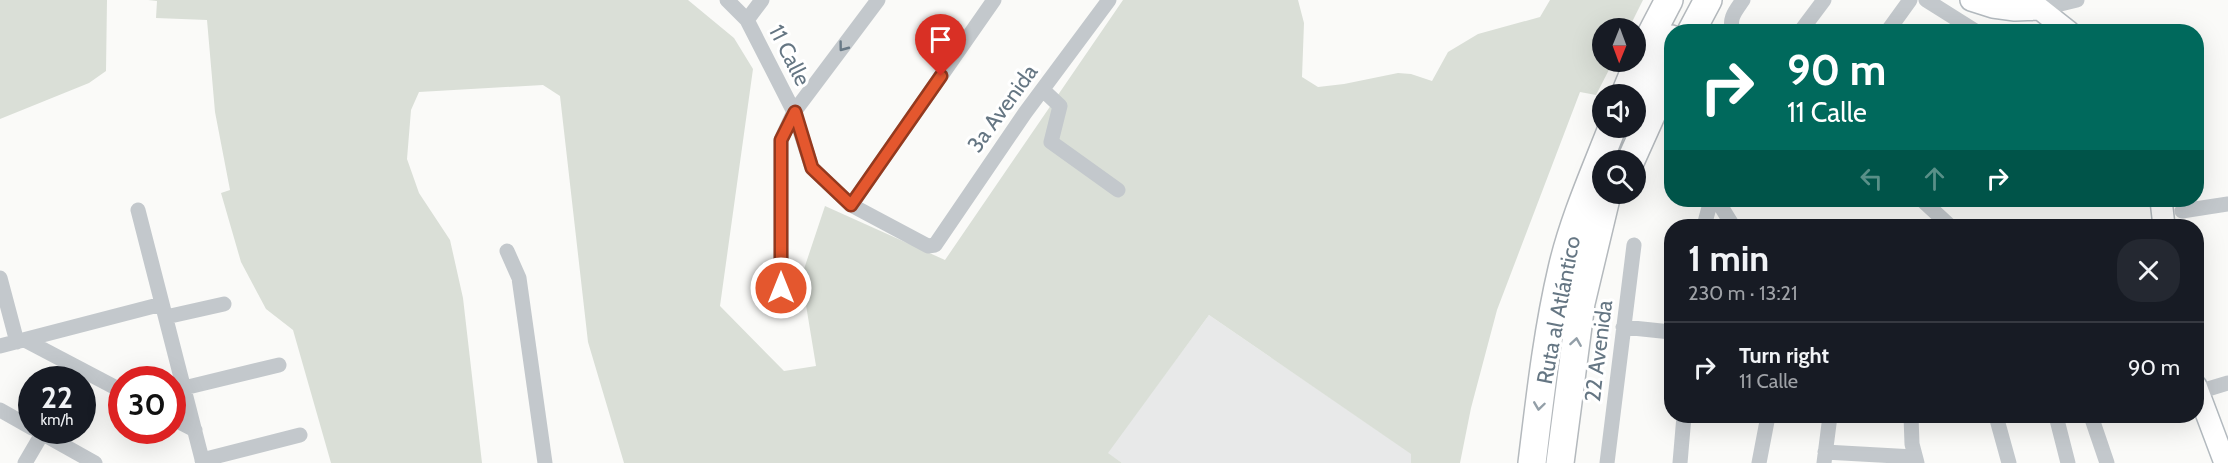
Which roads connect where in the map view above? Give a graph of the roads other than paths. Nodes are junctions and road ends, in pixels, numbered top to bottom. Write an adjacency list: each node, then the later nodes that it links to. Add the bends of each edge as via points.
1 (727, 0): 18 (street, 11 Calle)
2 (762, 0): 18 (street)
3 (878, 0): 31 (street, one-way to 31)
4 (994, 0): 37 (street)
5 (1109, 0): 29 (street, 3a Avenida)
6 (1653, 0): 17 (highway)
7 (1669, 0): 27 (highway)
8 (1690, 0): 19 (highway)
9 (1708, 0): 20 (highway)
10 (1743, 0): 21 (street)
11 (1824, 0): 22 (street)
12 (1910, 0): 23 (street)
13 (1926, 0): 24 (street)
14 (1971, 0): 16 (street, via 2015,10)
15 (2077, 0): 16 (street)
16 (2040, 9): 25 (street)
17 (1643, 18)
18 (747, 20): 31 (street, 11 Calle)
19 (1679, 24)
20 (1695, 24)
21 (1731, 24)
22 (1806, 24)
23 (1893, 24)
24 (1964, 24)
25 (2059, 24)
26 (1664, 54): 30 (highway)
27 (1629, 84)
28 (1664, 87): 32 (highway)
29 (1043, 90): 33 (street, via 1060,106 1051,142); 42 (street, 3a Avenida)
30 (1646, 94)
31 (795, 112): 37 (street, 11 Calle, via 812,168); 46 (street, via 781,140)
32 (1635, 150)
33 (1118, 190)
34 (1592, 200): 80 (highway, Ruta al Atlántico, one-way to 80, via 1562,268)
35 (1605, 204): 81 (highway, Ruta al Atlántico, one-way to 35, via 1581,303)
36 (2228, 204): 40 (street)
37 (851, 205): 42 (street, 11 Calle, via 928,246)
38 (1930, 207): 41 (street)
39 (138, 210): 48 (street)
40 (2182, 211)
41 (1942, 219)
42 (935, 245)
43 (1634, 245): 49 (street, 22 Avenida)
44 (507, 251): 79 (street, via 519,278)
45 (0, 278): 51 (street)
46 (781, 288)
47 (224, 304): 48 (street)
48 (164, 311): 51 (street); 53 (street)
49 (1623, 327): 50 (street); 82 (street, 22 Avenida)
50 (1664, 331)
51 (9, 345): 55 (street)
52 (279, 365): 56 (street)
53 (178, 366)
54 (2228, 383): 57 (street)
55 (108, 385)
56 (186, 388)
57 (2204, 388)
58 (186, 396): 70 (street)
59 (2204, 408): 88 (street)
60 (0, 410): 61 (street)
61 (18, 420)
62 (1683, 423): 83 (street)
63 (1767, 423): 84 (street)
64 (1829, 423): 74 (street)
65 (1912, 423): 75 (street)
66 (1998, 423): 85 (street)
67 (2058, 423): 86 (street)
68 (2093, 423): 87 (street)
69 (186, 425): 70 (street)
70 (195, 430): 76 (street)
71 (300, 435): 76 (street)
72 (33, 444): 77 (street)
73 (61, 444): 78 (street)
74 (1825, 457): 75 (street)
75 (1916, 460)
76 (203, 461)
77 (26, 463)
78 (96, 463)
79 (545, 463)
80 (1532, 463)
81 (1560, 463)
82 (1607, 463)
83 (1680, 463)
84 (1759, 463)
85 (2009, 463)
86 (2068, 463)
87 (2107, 463)
88 (2224, 463)

